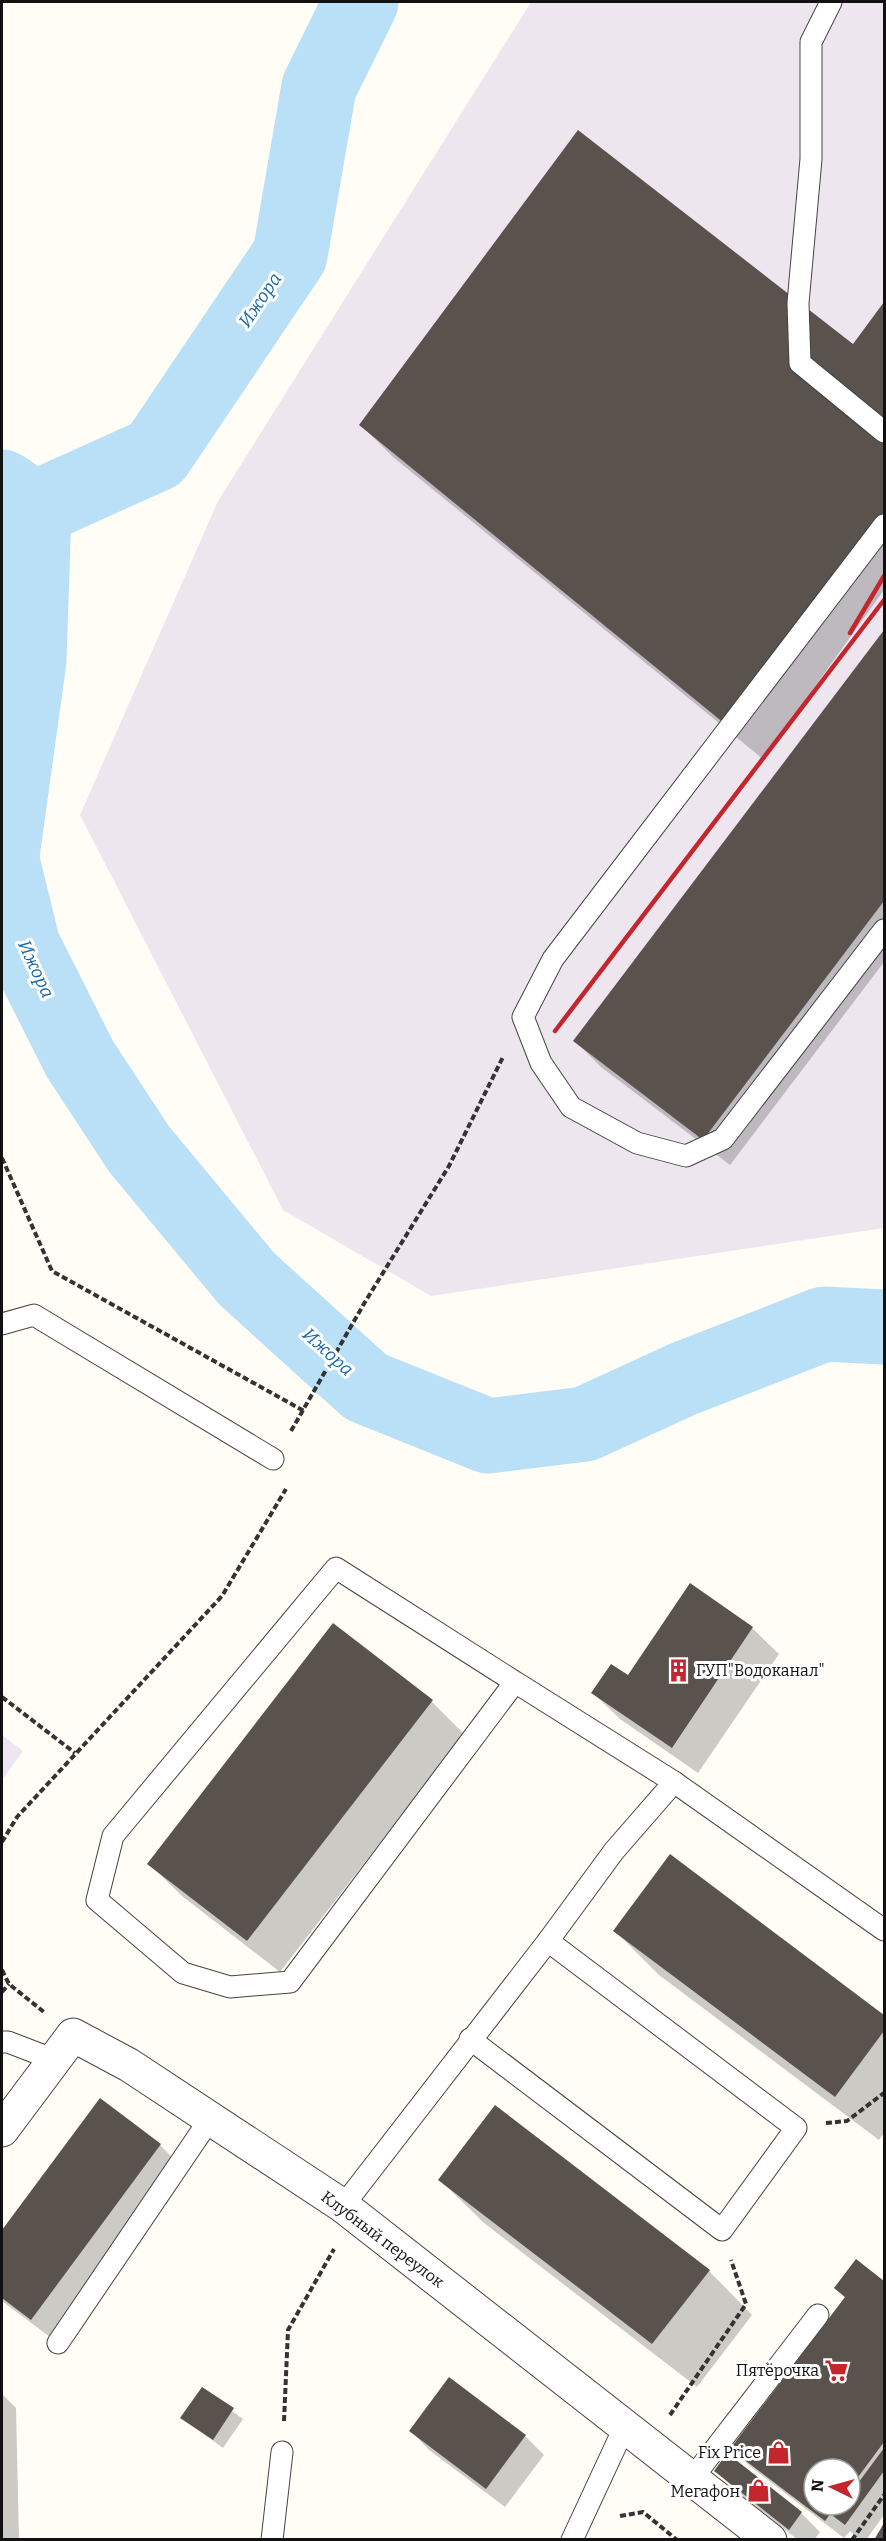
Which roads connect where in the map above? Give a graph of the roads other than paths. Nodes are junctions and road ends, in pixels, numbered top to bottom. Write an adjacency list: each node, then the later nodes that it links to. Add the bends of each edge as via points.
1 (831, 2): 2 (lane, via 811,42 811,159 798,303 800,363)
2 (885, 432)
3 (885, 525): 4 (lane, via 553,959 523,1017 541,1063 571,1107 637,1143 686,1156 723,1139)
4 (885, 930)
5 (2, 1324): 6 (lane, via 34,1315)
6 (273, 1459)
7 (515, 1682): 7 (lane, via 336,1568 113,1836 98,1900 183,1972 230,1987 290,1982); 8 (lane)
8 (674, 1782): 9 (lane); 10 (lane, via 614,1851)
9 (885, 1930)
10 (548, 1941): 11 (lane); 11 (lane, via 796,2128 722,2230)
11 (470, 2039): 16 (lane)
12 (2, 2042): 13 (lane)
13 (55, 2060): 14 (street, Клубный переулок, via 73,2035 129,2065); 15 (street, Клубный переулок)
14 (210, 2119): 16 (street, Клубный переулок); 18 (lane)
15 (2, 2130)
16 (349, 2210): 19 (street, Клубный переулок)
17 (818, 2315): 21 (lane)
18 (58, 2343)
19 (636, 2437): 21 (street, Клубный переулок); 23 (lane)
20 (282, 2452): 22 (lane)
21 (691, 2480): 24 (street, Клубный переулок)
22 (272, 2540)
23 (572, 2540)
24 (770, 2540)

